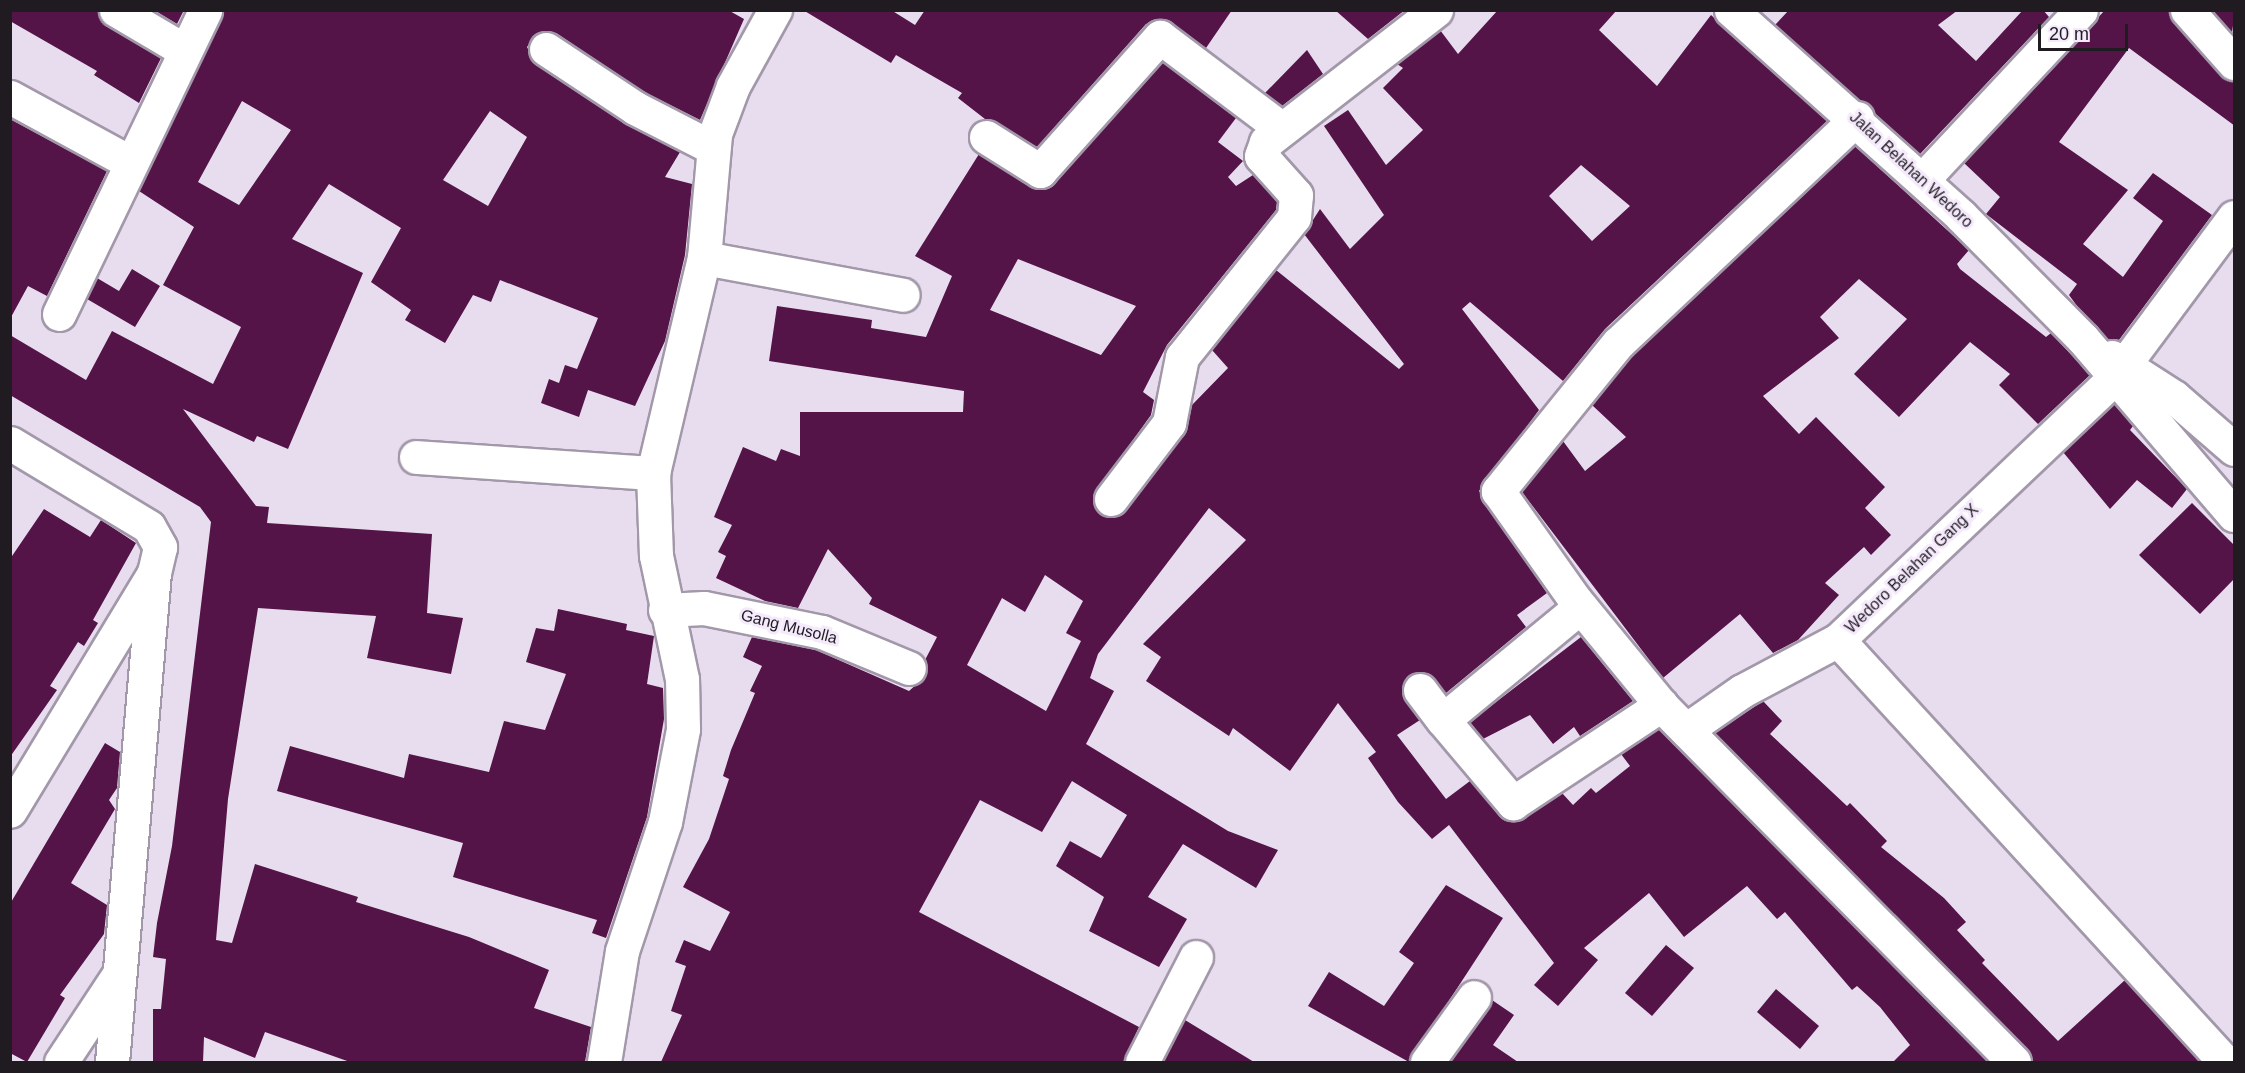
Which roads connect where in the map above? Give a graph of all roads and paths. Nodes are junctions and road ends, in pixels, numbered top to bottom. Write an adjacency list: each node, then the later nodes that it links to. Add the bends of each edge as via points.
1 (116, 10): 9 (street)
2 (205, 10): 9 (street)
3 (776, 10): 15 (street, via 733,86)
4 (1436, 10): 13 (street)
5 (1731, 10): 12 (street, Jalan Belahan Wedoro)
6 (2081, 10): 17 (street)
7 (2187, 10): 10 (street)
8 (546, 49): 15 (street, via 635,108)
9 (183, 50): 16 (street)
10 (2235, 63)
11 (10, 97): 16 (street)
12 (1857, 118): 17 (street, Jalan Belahan Wedoro); 31 (street, via 1618,343 1498,491)
13 (1282, 129): 14 (street, via 1160,37 1040,171); 28 (street, via 1266,142 1261,156 1296,195 1294,218 1182,357 1169,423)
14 (986, 137)
15 (713, 148): 19 (street)
16 (131, 163): 21 (street)
17 (1923, 178): 22 (street, Jalan Belahan Wedoro, via 2083,339)
18 (2235, 217): 22 (street, Wedoro Belahan Gang X)
19 (704, 258): 20 (street); 27 (street)
20 (903, 295)
21 (59, 314)
22 (2120, 371): 23 (street, Jalan Belahan Wedoro); 33 (street, Wedoro Belahan Gang X)
23 (2163, 407): 24 (street, Jalan Belahan Wedoro); 29 (street, Jalan Belahan Wedoro)
24 (2235, 449)
25 (13, 450): 30 (street, via 149,527 160,547)
26 (416, 457): 27 (street)
27 (653, 473): 32 (street)
28 (1112, 499)
29 (2235, 515)
30 (154, 573): 39 (street); 41 (street)
31 (1580, 607): 36 (street); 37 (street)
32 (681, 608): 34 (street, Gang Musolla, via 822,632); 45 (street, via 683,729 665,822 622,951)
33 (1838, 640): 38 (street, Wedoro Belahan Gang X, via 1742,691); 49 (street)
34 (909, 668)
35 (1420, 690): 37 (street)
36 (1661, 705): 37 (street, via 1513,803); 38 (street)
37 (1443, 720)
38 (1686, 729): 48 (street)
39 (10, 811)
40 (1196, 957): 46 (street)
41 (120, 974): 43 (street); 44 (street)
42 (1474, 997): 47 (street)
43 (60, 1062)
44 (112, 1062)
45 (604, 1062)
46 (1142, 1062)
47 (1427, 1062)
48 (2014, 1062)
49 (2225, 1062)

